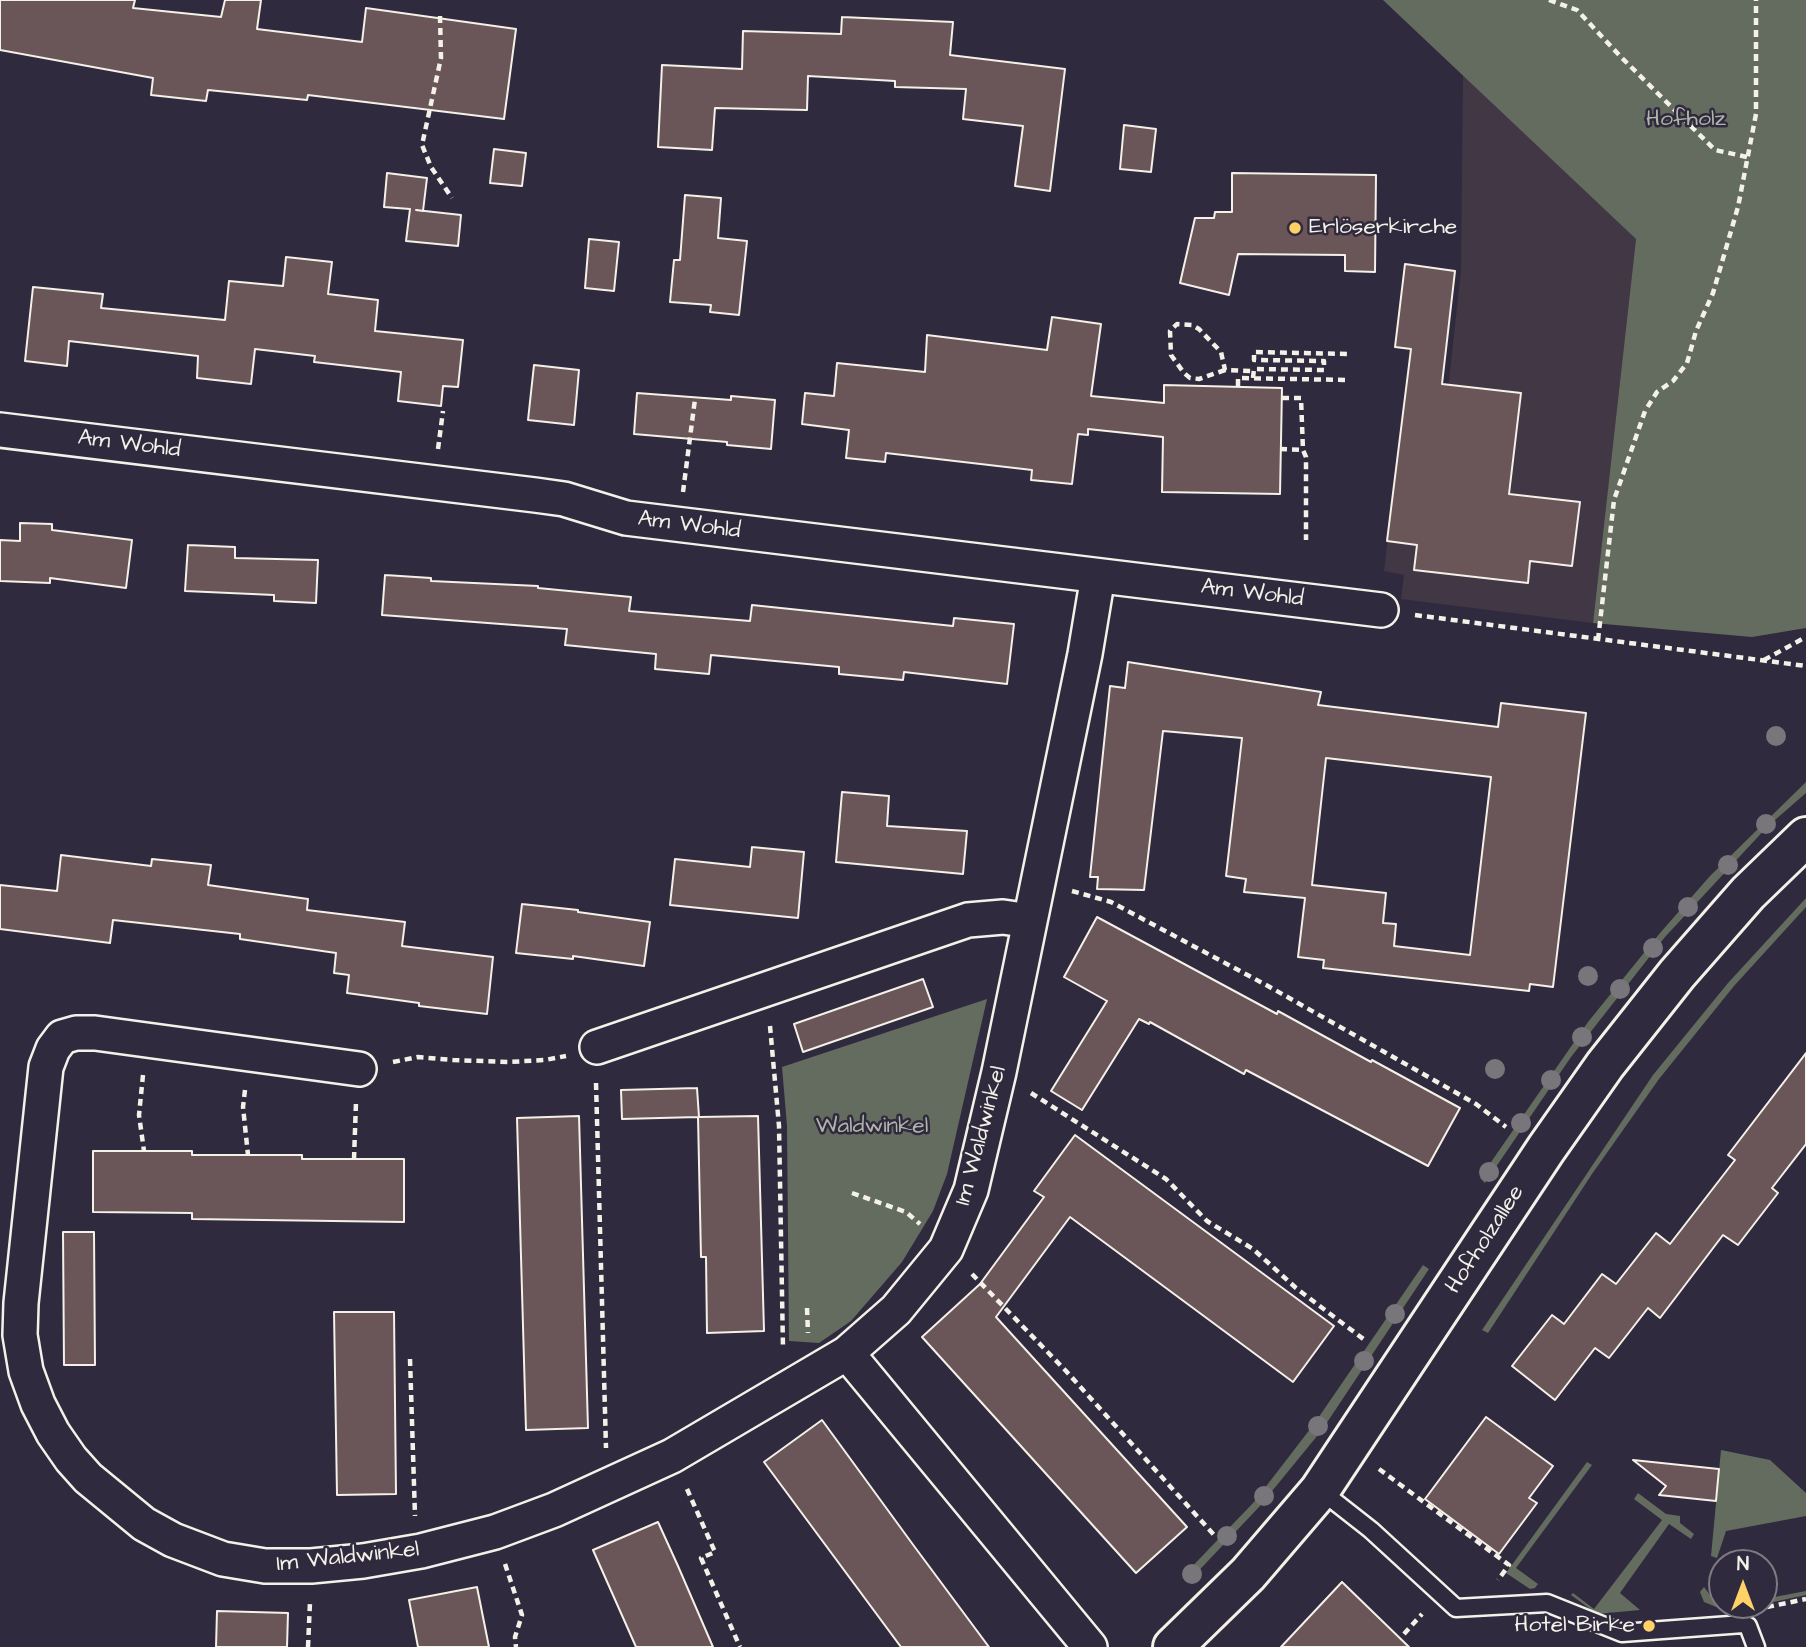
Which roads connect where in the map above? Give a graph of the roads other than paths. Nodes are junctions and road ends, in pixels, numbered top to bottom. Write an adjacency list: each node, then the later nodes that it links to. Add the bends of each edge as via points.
1 (0, 430): 2 (street, Am Wohld, via 535,495 626,518)
2 (1098, 576): 3 (street, Am Wohld); 5 (street, Im Waldwinkel)
3 (1381, 610)
4 (1806, 836): 9 (street, Hofholzallee, via 1739,903 1605,1065)
5 (1030, 921): 6 (street, via 1003,917 968,920); 8 (street, Im Waldwinkel, via 971,1190 946,1249 896,1310)
6 (597, 1047)
7 (359, 1069): 8 (street, Im Waldwinkel, via 76,1033 62,1037 53,1049 46,1067 21,1303 26,1371 48,1423 71,1459 144,1524 223,1559 265,1566 311,1566 421,1551 495,1532 606,1488 672,1456)
8 (848, 1353): 10 (street)
9 (1320, 1490): 11 (street, Hofholzallee, via 1248,1574); 12 (lane, via 1456,1608 1547,1603 1622,1633 1743,1624)
10 (1090, 1647)
11 (1173, 1647)
12 (1756, 1647)

